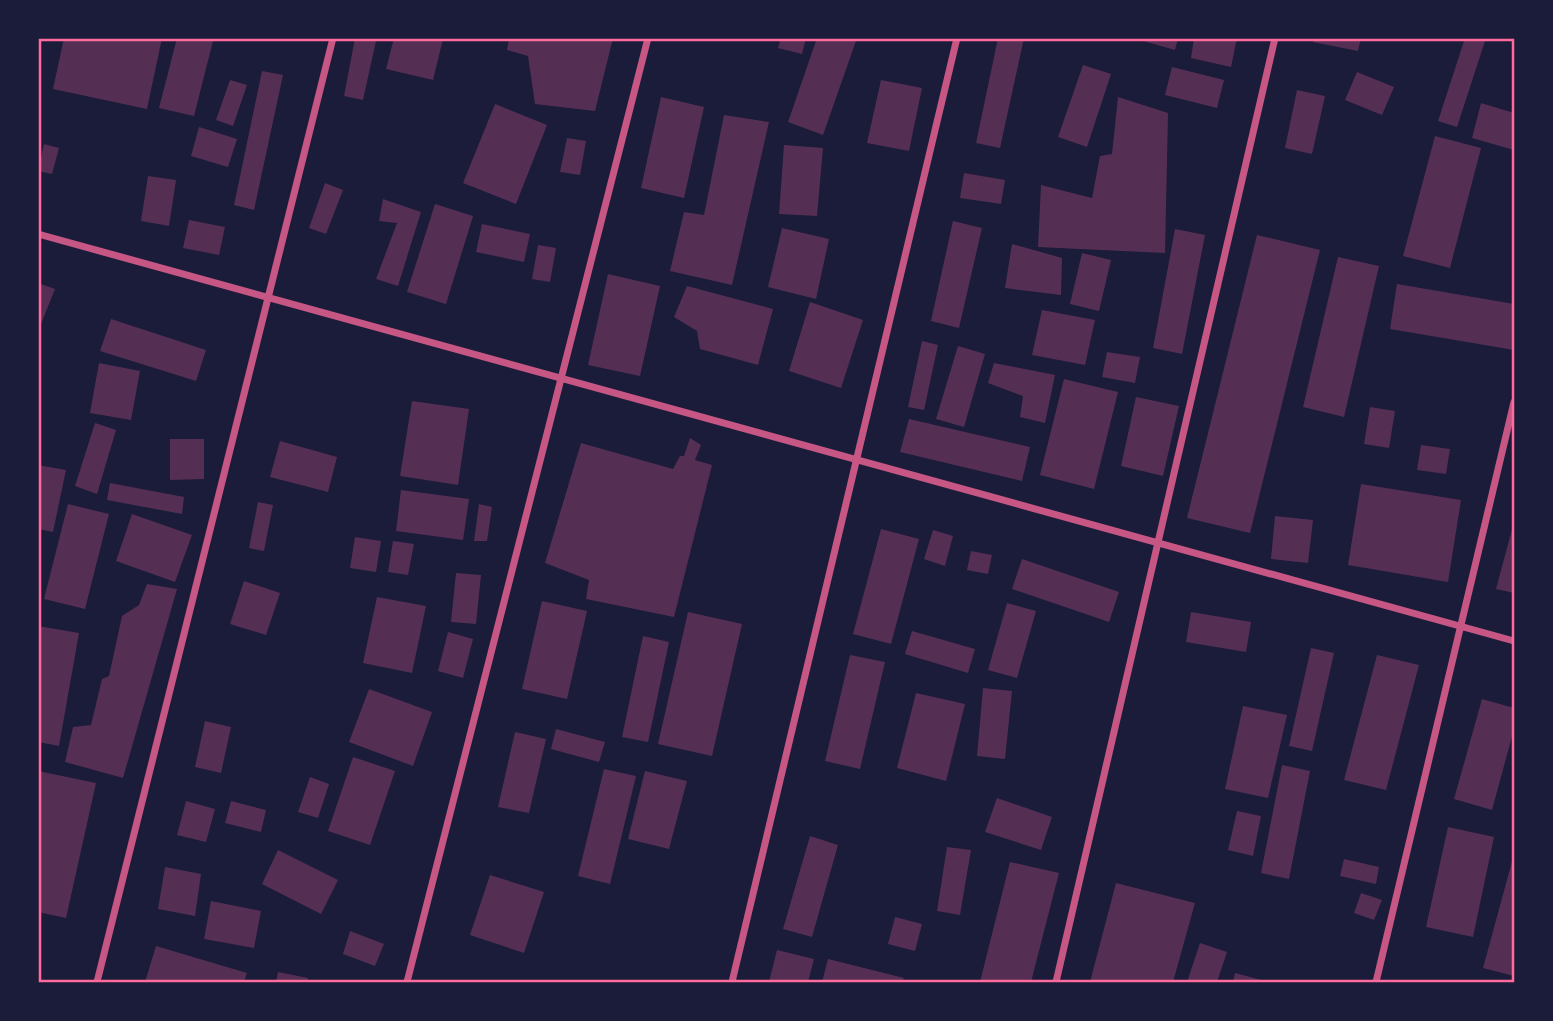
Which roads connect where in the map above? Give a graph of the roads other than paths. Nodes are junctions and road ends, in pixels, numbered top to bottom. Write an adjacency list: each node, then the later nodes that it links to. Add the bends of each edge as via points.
1 (333, 38): 6 (street)
2 (649, 38): 7 (street)
3 (957, 38): 9 (street)
4 (1275, 38): 10 (street)
5 (38, 234): 6 (street)
6 (268, 297): 7 (street); 13 (street)
7 (562, 378): 9 (street); 14 (street)
8 (1514, 402): 11 (street)
9 (856, 459): 10 (street); 15 (street)
10 (1159, 543): 11 (street); 16 (street)
11 (1461, 626): 12 (street); 17 (street)
12 (1514, 641)
13 (97, 982)
14 (407, 982)
15 (732, 982)
16 (1056, 982)
17 (1376, 982)

